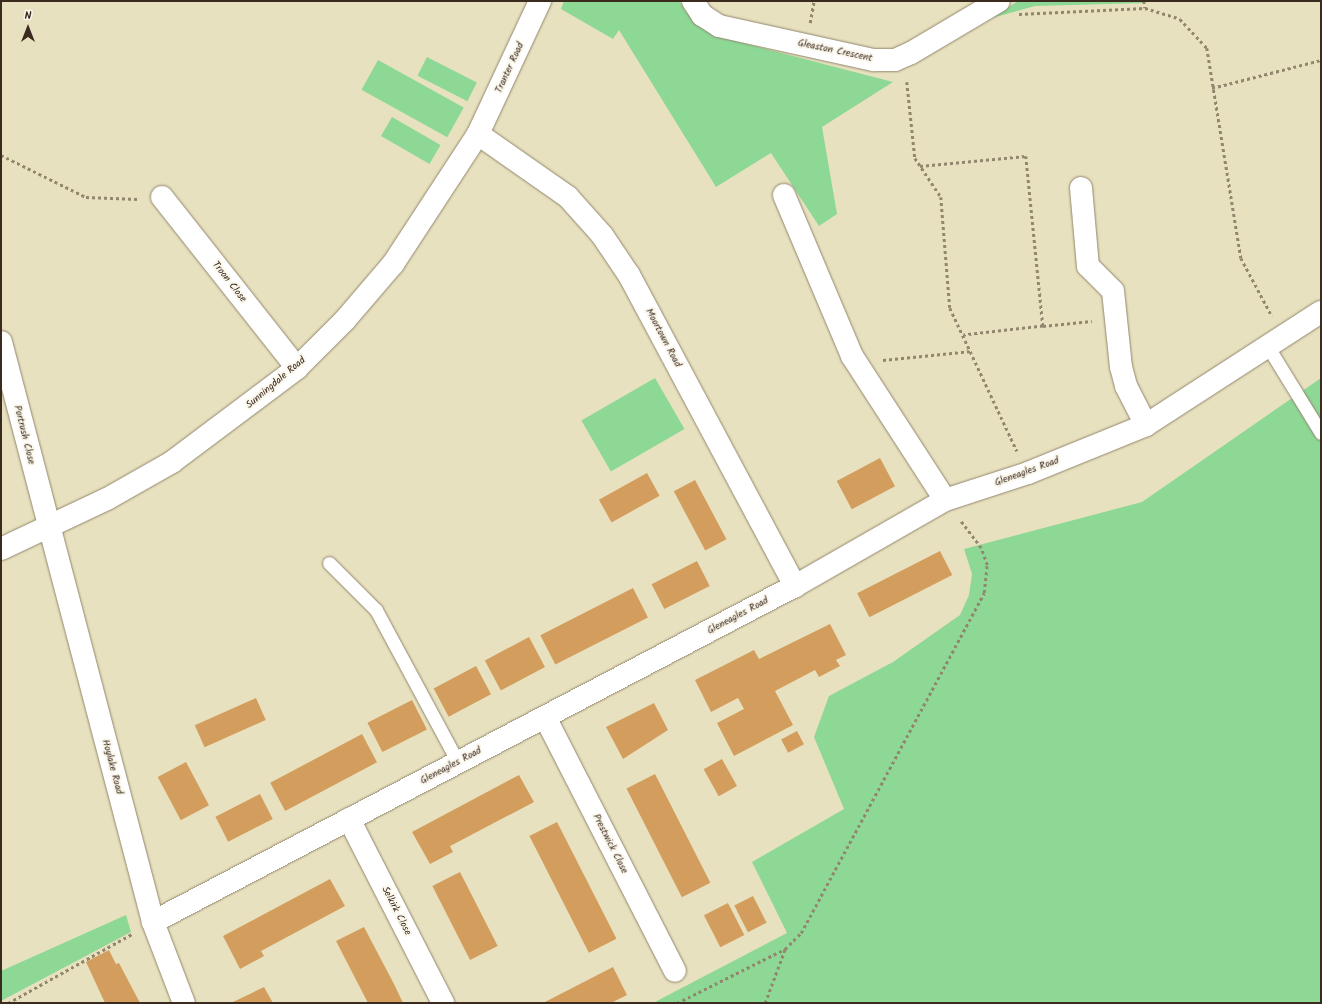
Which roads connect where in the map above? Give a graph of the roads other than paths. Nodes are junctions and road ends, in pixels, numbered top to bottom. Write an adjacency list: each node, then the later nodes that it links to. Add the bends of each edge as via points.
1 (540, 1): 4 (street, Tranter Road)
2 (693, 1): 3 (street, Gleaston Crescent, via 702,15 719,26 874,60 895,60)
3 (998, 1)
4 (478, 134): 11 (street, Sunningdale Road, via 393,264); 18 (street, Moortown Road, via 568,197 606,241 629,275)
5 (1081, 188): 12 (street, via 1088,266 1113,291 1126,386)
6 (784, 194): 14 (street, via 857,363)
7 (162, 197): 11 (street, Troon Close)
8 (1321, 312): 10 (street, Gleneagles Road)
9 (1, 342): 15 (street, Portrush Close)
10 (1276, 342): 12 (street, Gleneagles Road); 13 (lane)
11 (297, 368): 15 (street, Sunningdale Road, via 172,462)
12 (1146, 424): 14 (street, Gleneagles Road, via 1028,474)
13 (1321, 433)
14 (945, 500): 18 (street, Gleneagles Road)
15 (48, 529): 16 (street, Sunningdale Road); 22 (street, Hoylake Road)
16 (1, 549)
17 (329, 563): 20 (lane, via 376,610)
18 (795, 586): 19 (street, Gleneagles Road)
19 (545, 717): 20 (street, Gleneagles Road); 23 (street, Prestwick Close)
20 (458, 762): 21 (street, Gleneagles Road)
21 (349, 819): 22 (street, Gleneagles Road); 25 (street, Selkirk Close)
22 (153, 922): 24 (street, Hoylake Road)
23 (675, 971)
24 (184, 1003)
25 (443, 1003)

